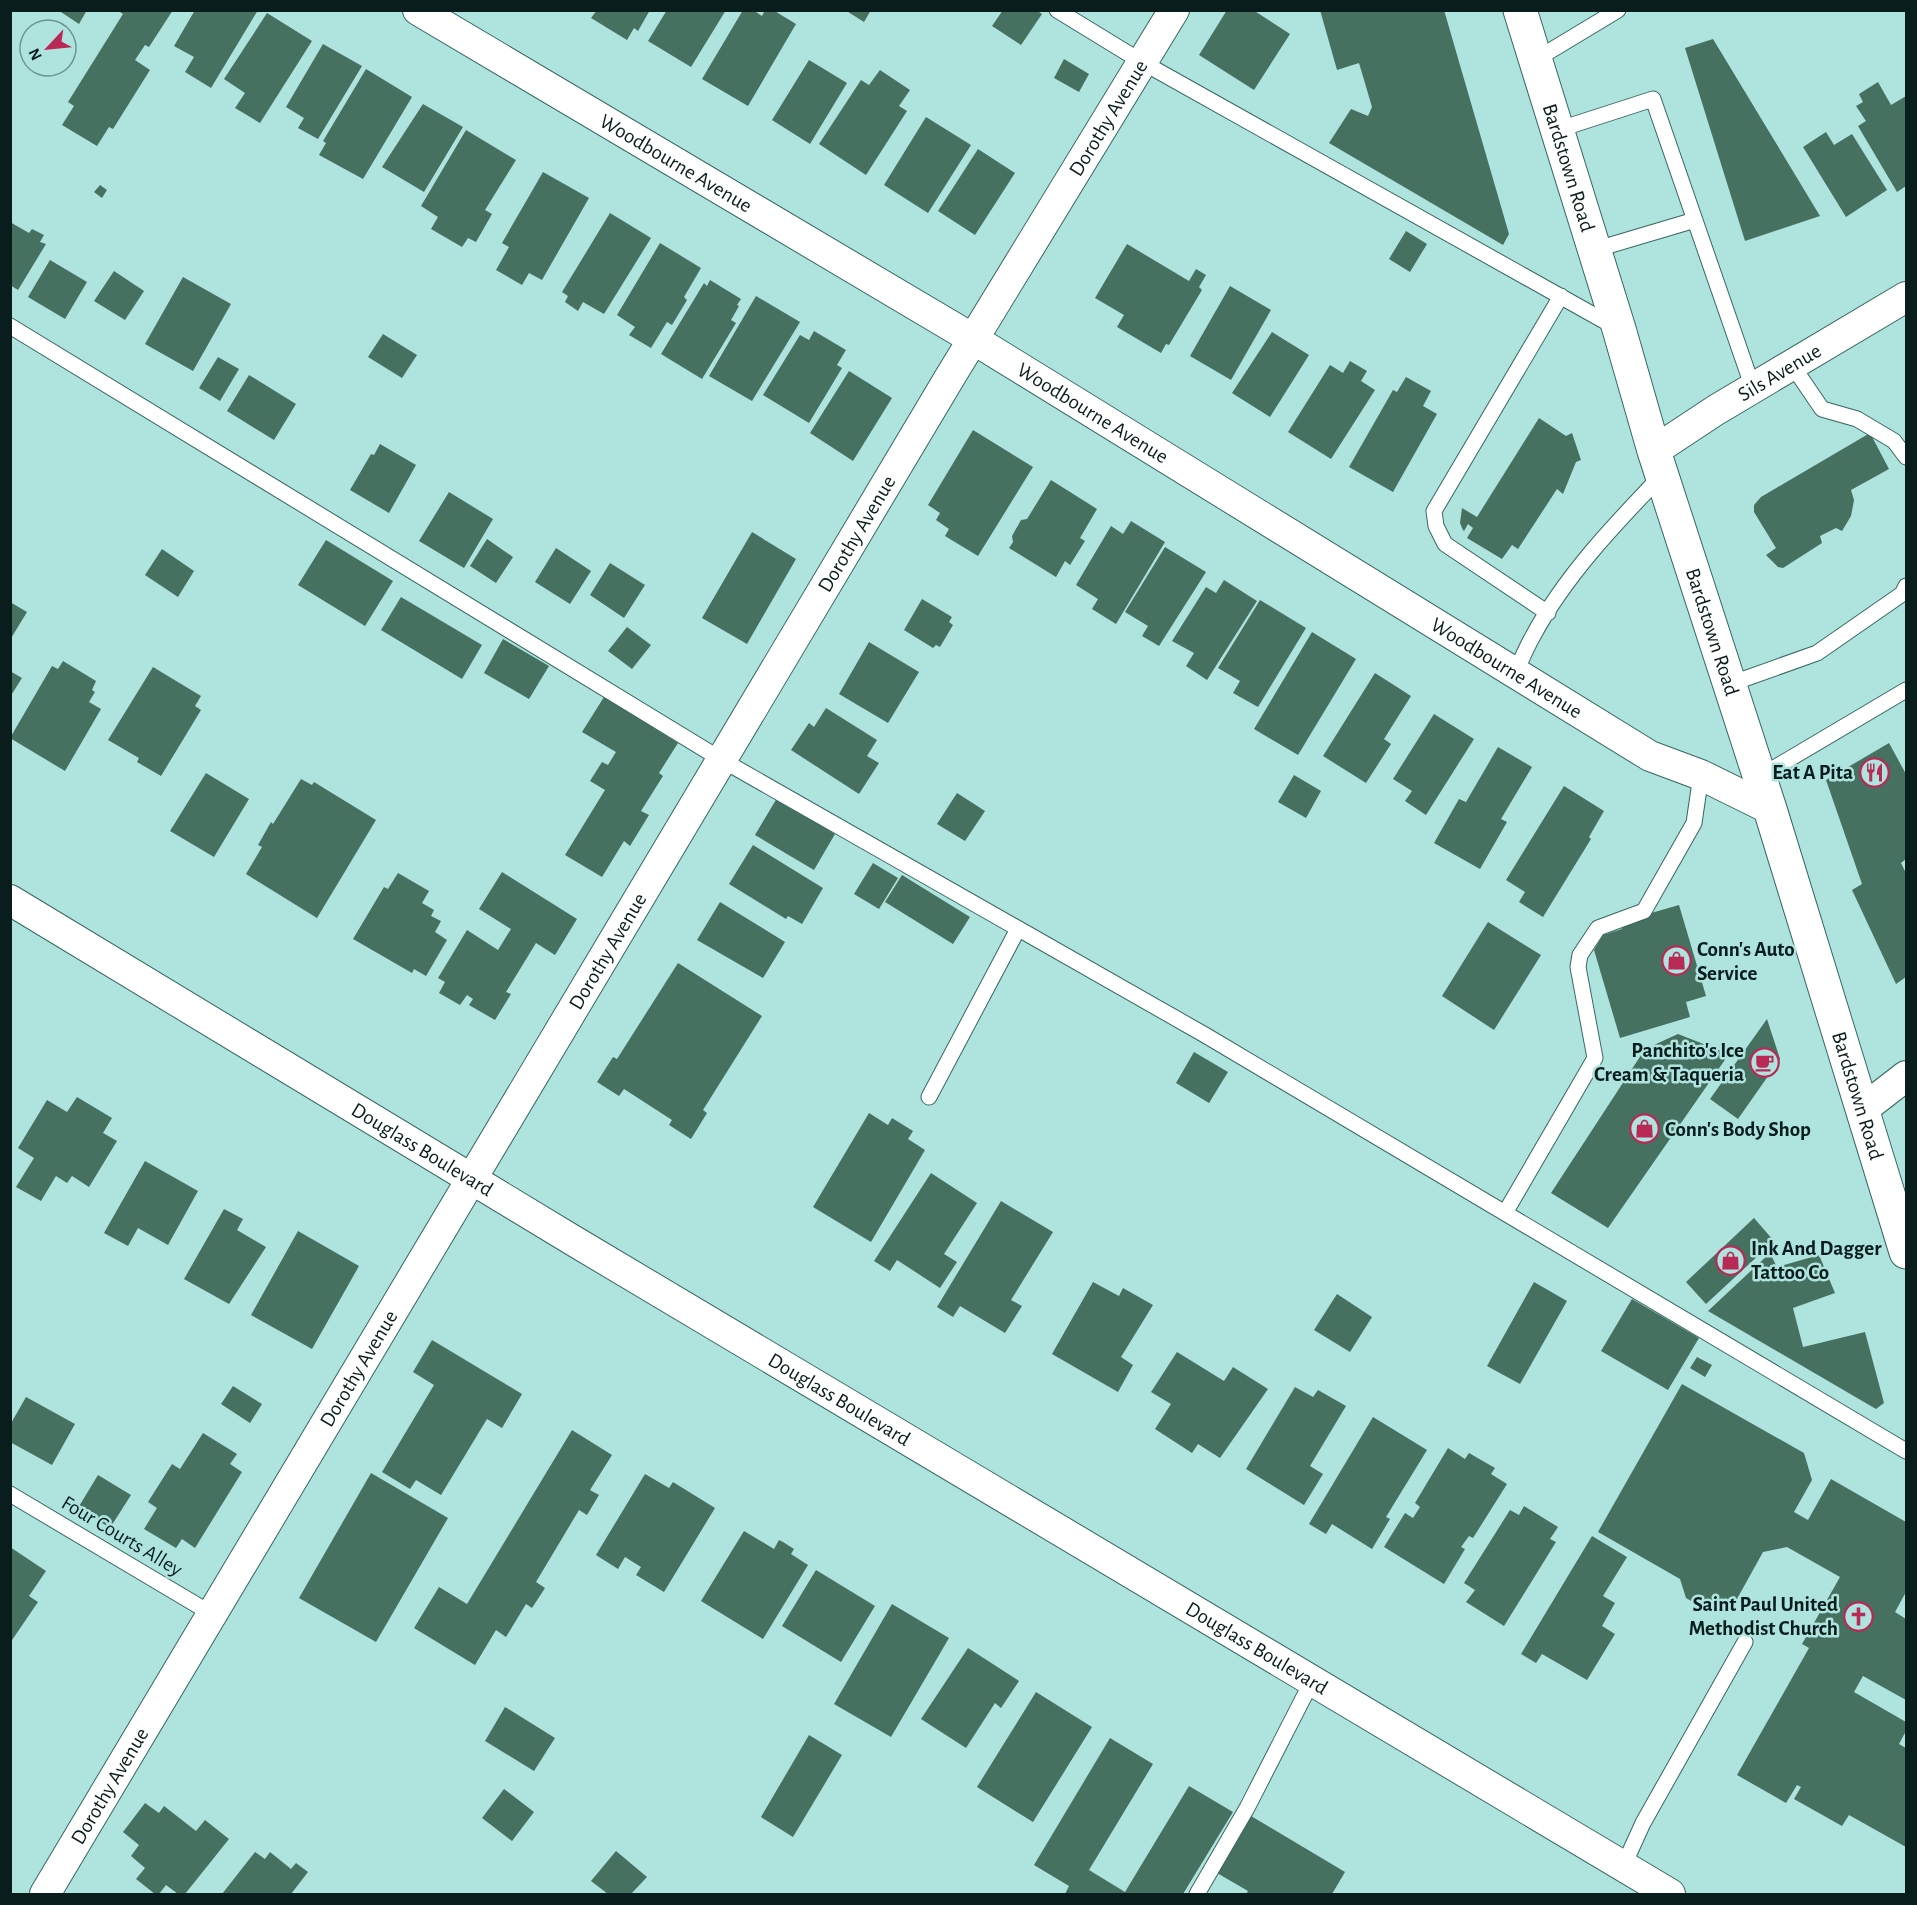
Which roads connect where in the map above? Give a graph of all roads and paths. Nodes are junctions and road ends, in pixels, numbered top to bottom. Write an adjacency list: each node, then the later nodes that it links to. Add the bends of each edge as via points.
1 (418, 10): 15 (street, Woodbourne Avenue)
2 (1057, 10): 7 (lane)
3 (1174, 10): 7 (street, Dorothy Avenue)
4 (1520, 10): 6 (main road, Bardstown Road)
5 (1618, 10): 6 (lane)
6 (1535, 60): 8 (main road, Bardstown Road)
7 (1142, 62): 11 (lane); 15 (street, Dorothy Avenue)
8 (1557, 130): 9 (lane, via 1653,99); 10 (main road, Bardstown Road)
9 (1695, 220): 10 (lane); 17 (lane)
10 (1594, 250): 14 (main road, Bardstown Road)
11 (1561, 296): 14 (lane); 21 (lane, via 1434,511 1445,544)
12 (1906, 297): 16 (street, Sils Avenue)
13 (10, 326): 25 (lane)
14 (1619, 329): 19 (main road, Bardstown Road)
15 (973, 339): 22 (street, Woodbourne Avenue); 25 (street, Dorothy Avenue)
16 (1792, 365): 17 (street, Sils Avenue); 18 (lane, via 1822,409 1857,419 1894,441)
17 (1753, 388): 19 (street, Sils Avenue, via 1708,415)
18 (1906, 457)
19 (1658, 463): 21 (lane); 23 (main road, Bardstown Road)
20 (1906, 586): 23 (lane, via 1902,594 1817,653)
21 (1548, 613): 22 (lane)
22 (1515, 673): 26 (street, Woodbourne Avenue, via 1650,756)
23 (1730, 684): 27 (main road, Bardstown Road)
24 (1906, 690): 27 (lane)
25 (722, 760): 30 (lane); 34 (street, Dorothy Avenue)
26 (1701, 775): 28 (street, Woodbourne Avenue); 35 (lane, via 1694,823 1644,911 1598,928 1580,956 1578,967 1595,1058)
27 (1759, 777): 28 (main road, Bardstown Road)
28 (1770, 809): 33 (main road, Bardstown Road)
29 (10, 900): 34 (street, Douglass Boulevard)
30 (1018, 929): 32 (lane); 35 (lane)
31 (1906, 1076): 33 (street)
32 (929, 1098)
33 (1862, 1110): 36 (main road, Bardstown Road)
34 (472, 1178): 39 (street, Dorothy Avenue); 41 (street, Douglass Boulevard)
35 (1505, 1213): 37 (lane)
36 (1906, 1252)
37 (1906, 1451)
38 (10, 1494): 39 (lane, Four Courts Alley)
39 (212, 1614): 43 (street, Dorothy Avenue)
40 (1744, 1642): 42 (lane, via 1643,1823)
41 (1312, 1681): 42 (street, Douglass Boulevard); 44 (lane)
42 (1623, 1867): 45 (street, Douglass Boulevard)
43 (45, 1894)
44 (1197, 1894)
45 (1670, 1894)

